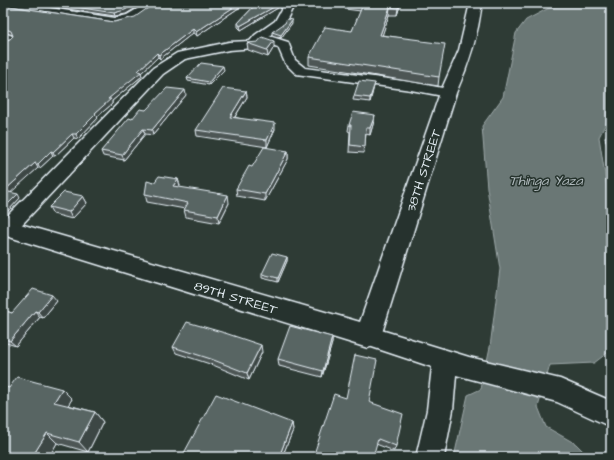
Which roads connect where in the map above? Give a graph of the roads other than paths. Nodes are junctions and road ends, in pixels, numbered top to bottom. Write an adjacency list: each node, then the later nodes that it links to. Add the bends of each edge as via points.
1 (154, 3): 4 (street, via 125,21)
2 (290, 3): 5 (street, via 280,23)
3 (476, 3): 6 (main road, 38TH STREET, via 459,72)
4 (5, 5)
5 (259, 38): 6 (street, via 284,45 288,61 301,70 357,80 398,83); 7 (street, via 254,44 210,49 181,56 158,71)
6 (448, 93): 8 (main road, 38TH STREET)
7 (5, 228): 8 (main road, 89TH STREET)
8 (368, 336): 9 (street, 89TH STREET)
9 (445, 360): 10 (street, 89TH STREET, via 560,391); 11 (street, via 440,410)
10 (611, 414)
11 (430, 457)

